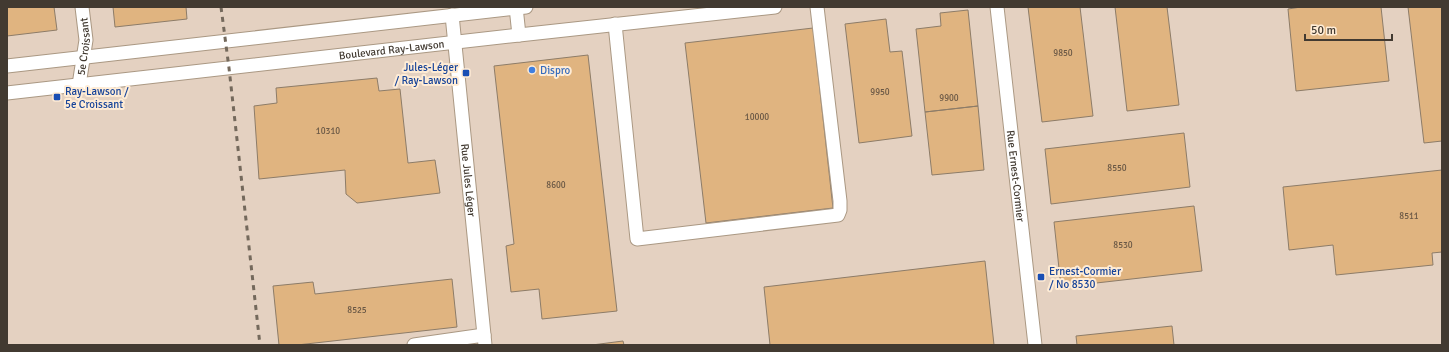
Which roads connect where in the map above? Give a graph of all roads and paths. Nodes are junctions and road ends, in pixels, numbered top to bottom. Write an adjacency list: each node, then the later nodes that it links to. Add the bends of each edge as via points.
1 (82, 7): 11 (street, 5e Croissant, via 86,40)
2 (520, 7): 7 (street); 9 (street)
3 (775, 7): 6 (street, Boulevard Ray-Lawson)
4 (817, 7): 8 (street, via 840,201 838,215 637,239)
5 (997, 7): 17 (street, Rue Ernest-Cormier)
6 (674, 12): 8 (street, Boulevard Ray-Lawson)
7 (452, 15): 10 (street, Rue Jules Léger); 11 (street)
8 (615, 24): 9 (street, Boulevard Ray-Lawson)
9 (519, 35): 10 (street, Boulevard Ray-Lawson)
10 (454, 43): 13 (street, Boulevard Ray-Lawson); 15 (street, Rue Jules Léger)
11 (83, 58): 12 (street); 13 (street, 5e Croissant)
12 (7, 66)
13 (79, 85): 14 (street, Boulevard Ray-Lawson)
14 (7, 93)
15 (484, 340): 16 (street)
16 (414, 345)
17 (1035, 345)

